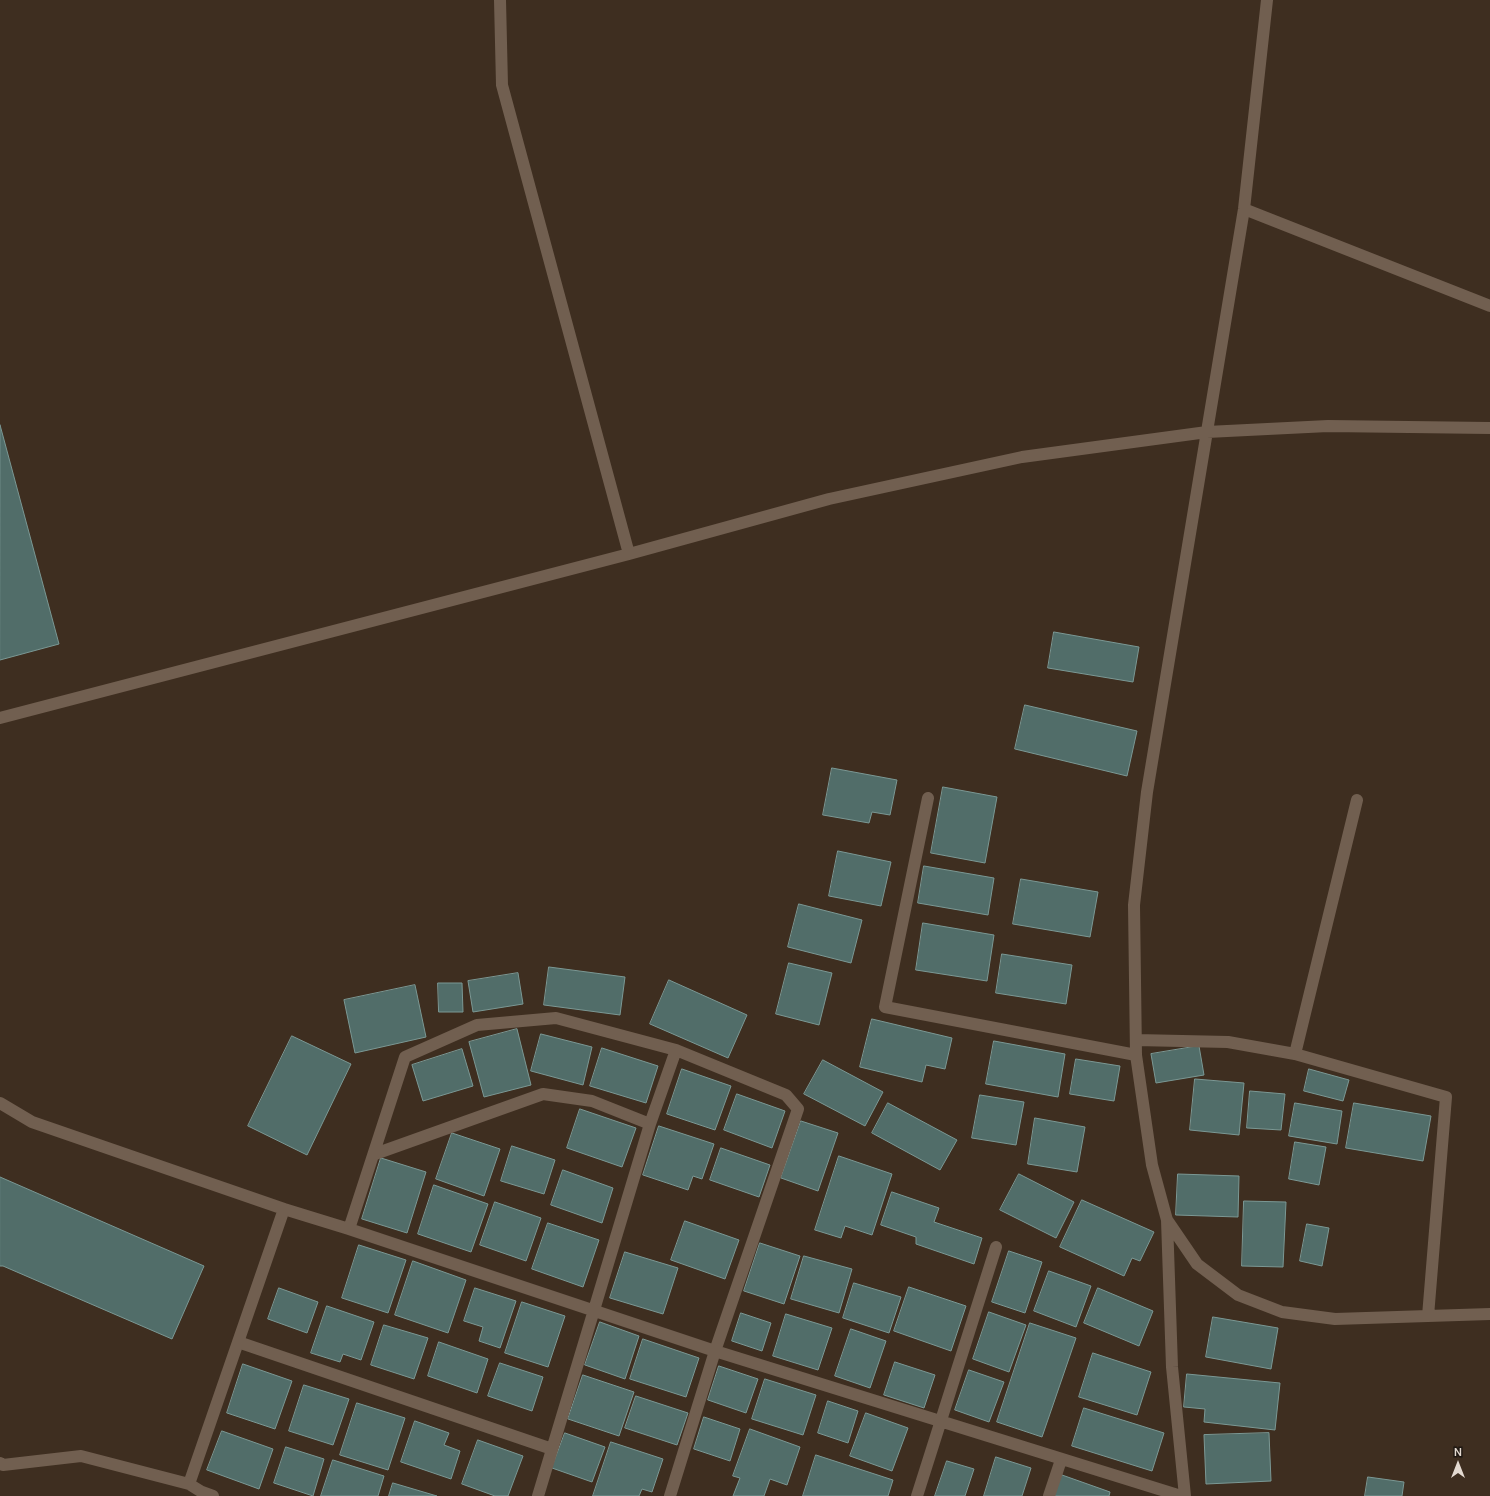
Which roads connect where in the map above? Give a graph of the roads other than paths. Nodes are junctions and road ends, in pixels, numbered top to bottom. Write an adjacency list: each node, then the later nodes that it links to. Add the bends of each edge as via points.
1 (500, 0): 7 (street, via 502,85)
2 (1267, 0): 3 (street)
3 (1244, 209): 4 (street); 6 (street)
4 (1490, 306)
5 (1490, 428): 6 (street, via 1328,426)
6 (1206, 432): 7 (street, via 1022,457 829,499); 11 (street, via 1147,792 1134,905)
7 (629, 554): 8 (street)
8 (0, 718)
9 (928, 798): 14 (street, via 885,1007)
10 (1358, 800): 13 (street)
11 (1136, 1040): 13 (street, via 1228,1042); 14 (street)
12 (676, 1050): 16 (street); 17 (street, via 556,1018 477,1025 405,1057); 26 (street, via 786,1095 798,1109)
13 (1295, 1054): 24 (street, via 1446,1098)
14 (1136, 1055): 19 (street, via 1152,1165)
15 (0, 1104): 18 (street, via 32,1122)
16 (650, 1124): 17 (street, via 592,1101 543,1094); 22 (street)
17 (374, 1154): 20 (street)
18 (284, 1209): 20 (street); 25 (street)
19 (1167, 1220): 24 (street, via 1197,1264 1238,1295 1282,1312 1335,1319); 38 (street, via 1172,1367)
20 (349, 1229): 22 (street)
21 (996, 1247): 27 (street)
22 (595, 1310): 26 (street); 28 (street)
23 (1490, 1314): 24 (street)
24 (1428, 1316)
25 (238, 1342): 28 (street); 31 (street)
26 (715, 1350): 27 (street); 34 (street)
27 (940, 1422): 29 (street); 35 (street)
28 (552, 1449): 33 (street)
29 (1061, 1460): 36 (street); 37 (street)
30 (0, 1464): 31 (street, via 81,1456)
31 (189, 1484): 32 (street)
32 (213, 1496)
33 (538, 1496)
34 (670, 1496)
35 (917, 1496)
36 (1050, 1496)
37 (1181, 1496)
38 (1185, 1496)

